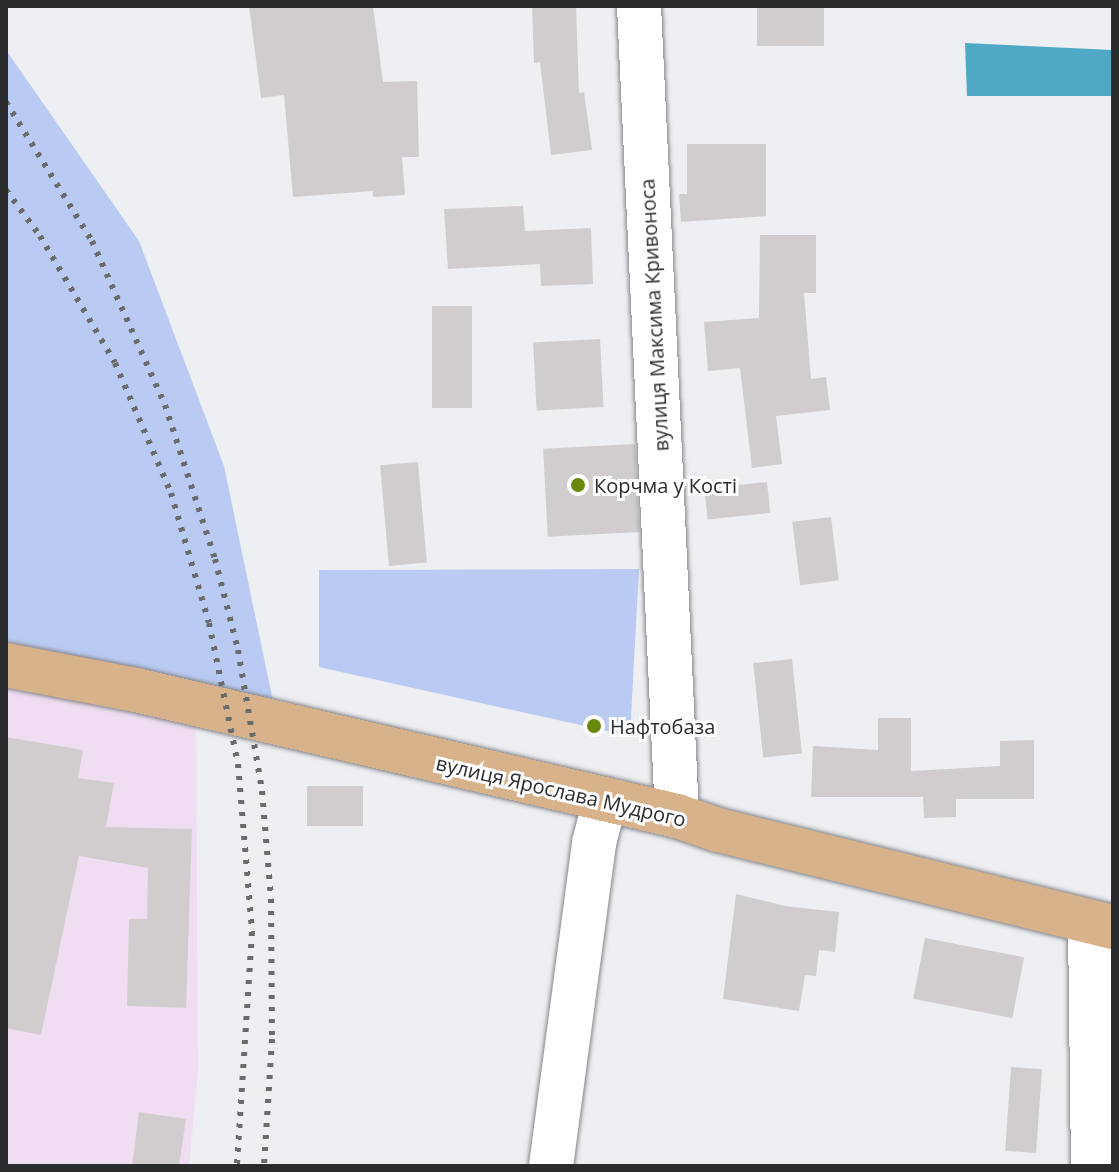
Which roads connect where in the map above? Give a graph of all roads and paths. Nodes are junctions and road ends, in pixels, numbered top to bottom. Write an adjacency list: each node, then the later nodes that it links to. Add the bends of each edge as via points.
1 (639, 6): 4 (street, вулиця Максима Кривоноса)
2 (6, 665): 3 (main road, вулиця Ярослава Мудрого, via 136,690)
3 (605, 801): 4 (main road, вулиця Ярослава Мудрого); 6 (street, via 594,843)
4 (677, 816): 5 (main road, вулиця Ярослава Мудрого)
5 (1102, 925): 7 (street)
6 (551, 1166)
7 (1093, 1166)

